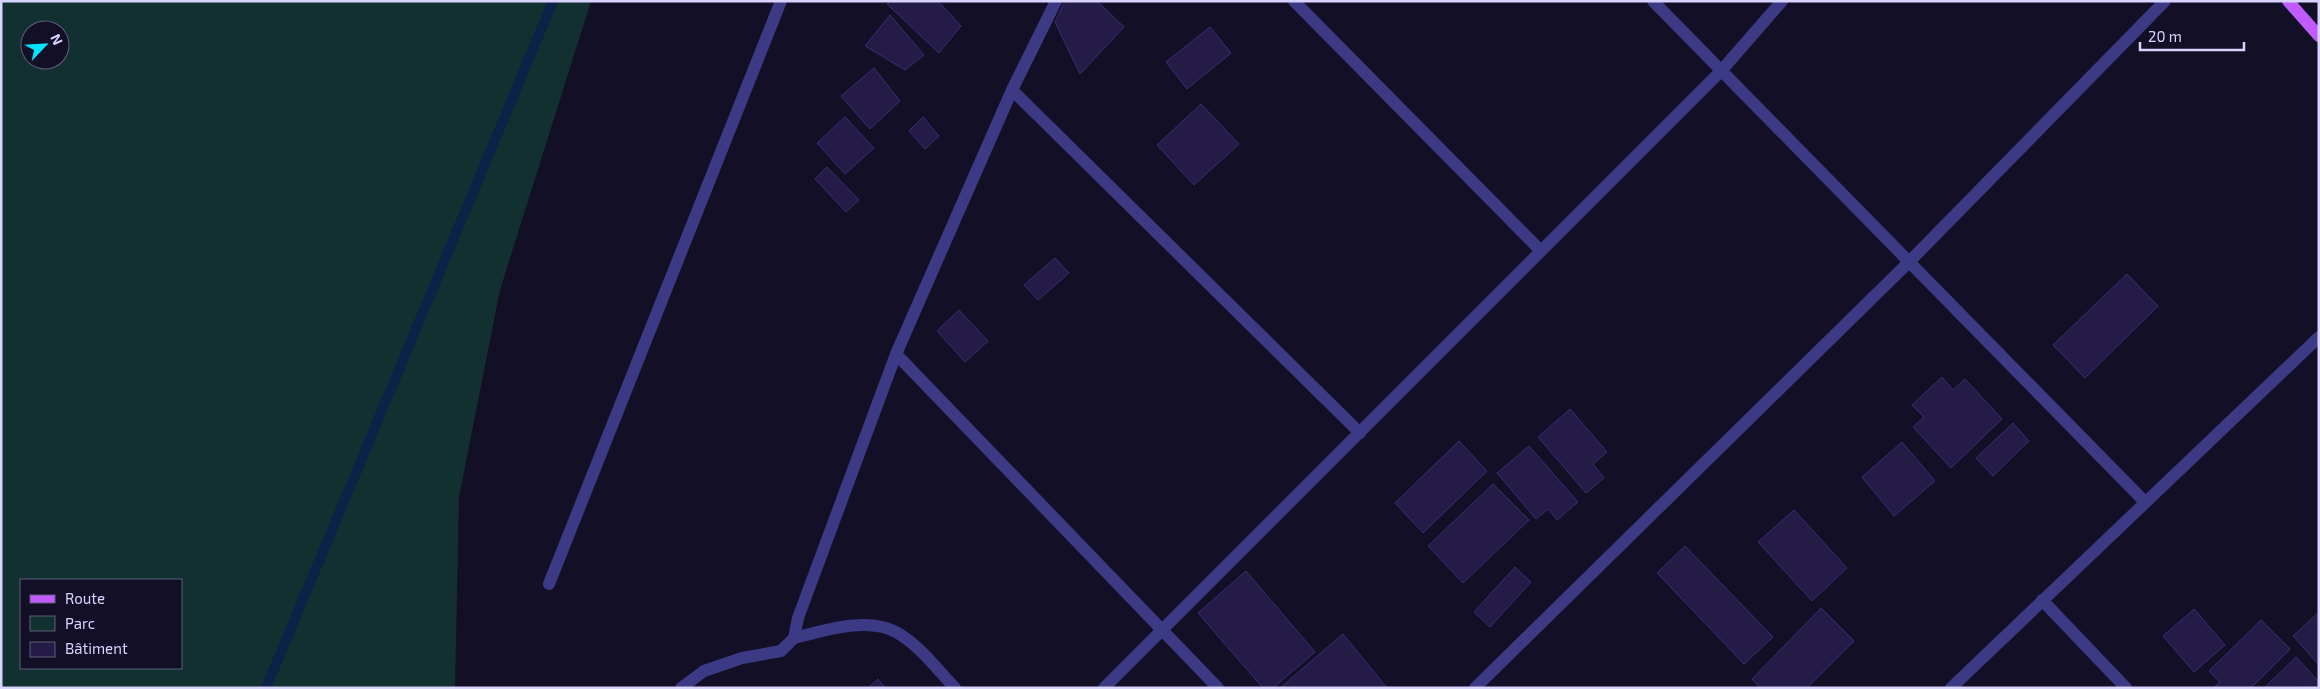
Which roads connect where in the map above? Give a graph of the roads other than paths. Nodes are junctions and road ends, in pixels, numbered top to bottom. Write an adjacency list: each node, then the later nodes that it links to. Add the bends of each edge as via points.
1 (781, 1): 17 (street)
2 (1056, 1): 10 (street)
3 (1294, 1): 11 (street)
4 (1653, 1): 9 (street)
5 (1782, 1): 9 (street)
6 (2165, 1): 12 (street)
7 (2288, 1): 8 (main road)
8 (2319, 36)
9 (1721, 70): 11 (street); 12 (street)
10 (1012, 90): 14 (street); 15 (street)
11 (1541, 251): 15 (street)
12 (1909, 262): 16 (street); 25 (street)
13 (2319, 336): 16 (street)
14 (896, 354): 19 (street); 20 (street, via 798,618)
15 (1360, 432): 19 (street)
16 (2145, 502): 18 (street)
17 (549, 584)
18 (2042, 600): 26 (street); 27 (street)
19 (1162, 630): 23 (street); 24 (street)
20 (794, 638): 21 (street, via 781,651 742,658 704,670); 22 (street, via 843,626 876,626 895,632 912,644)
21 (681, 688)
22 (955, 688)
23 (1104, 688)
24 (1218, 688)
25 (1476, 688)
26 (1951, 688)
27 (2126, 688)

